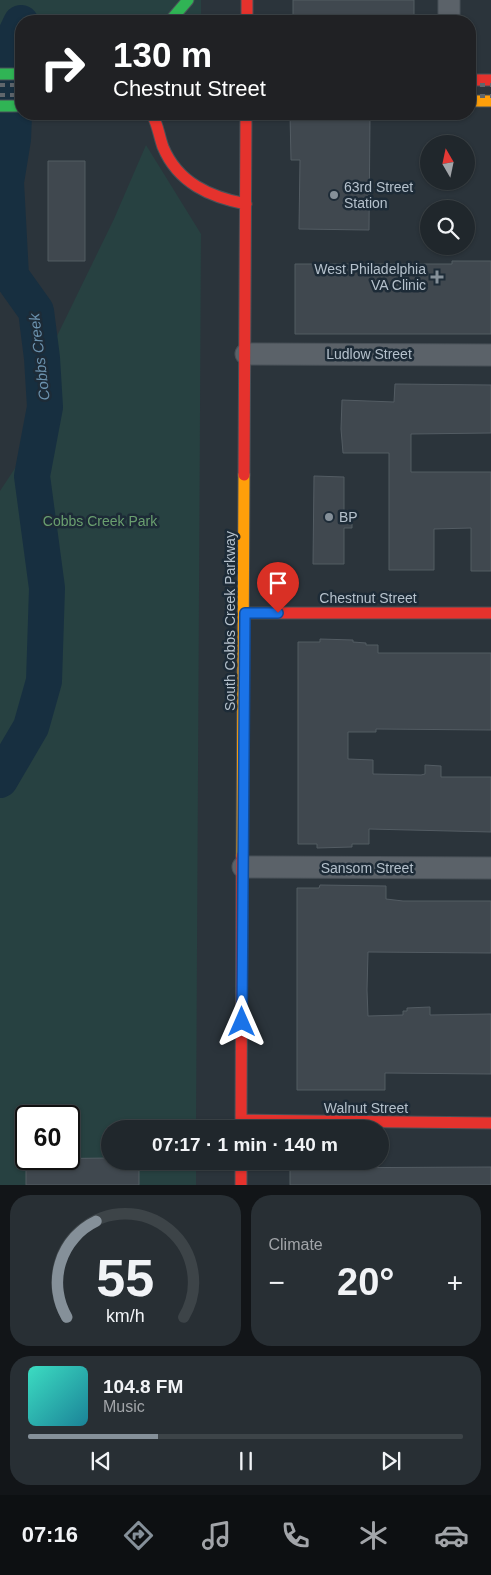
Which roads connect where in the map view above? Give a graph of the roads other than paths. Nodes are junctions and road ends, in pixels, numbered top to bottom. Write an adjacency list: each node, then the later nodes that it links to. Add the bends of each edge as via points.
1 (188, 0): 4 (main road)
2 (247, 0): 5 (main road)
3 (449, 0): 6 (street)
4 (175, 15)
5 (247, 15)
6 (449, 15)
7 (0, 74): 8 (main road)
8 (15, 74)
9 (476, 80): 10 (main road)
10 (491, 80)
11 (476, 101): 12 (main road)
12 (491, 101)
13 (0, 106): 14 (main road)
14 (15, 106)
15 (154, 120): 17 (main road, via 168,159 190,184 211,196)
16 (246, 120): 17 (main road, South Cobbs Creek Parkway)
17 (246, 204): 18 (main road, South Cobbs Creek Parkway)
18 (246, 354): 19 (street, Ludlow Street); 20 (main road, South Cobbs Creek Parkway)
19 (491, 354)
20 (245, 613): 21 (main road, Chestnut Street); 22 (main road, South Cobbs Creek Parkway)
21 (491, 613)
22 (242, 867): 23 (street, Sansom Street); 24 (main road, South Cobbs Creek Parkway)
23 (491, 868)
24 (241, 1120)
25 (389, 1123): 26 (main road, Walnut Street)
26 (491, 1123)
27 (241, 1170): 28 (main road)
28 (241, 1185)

